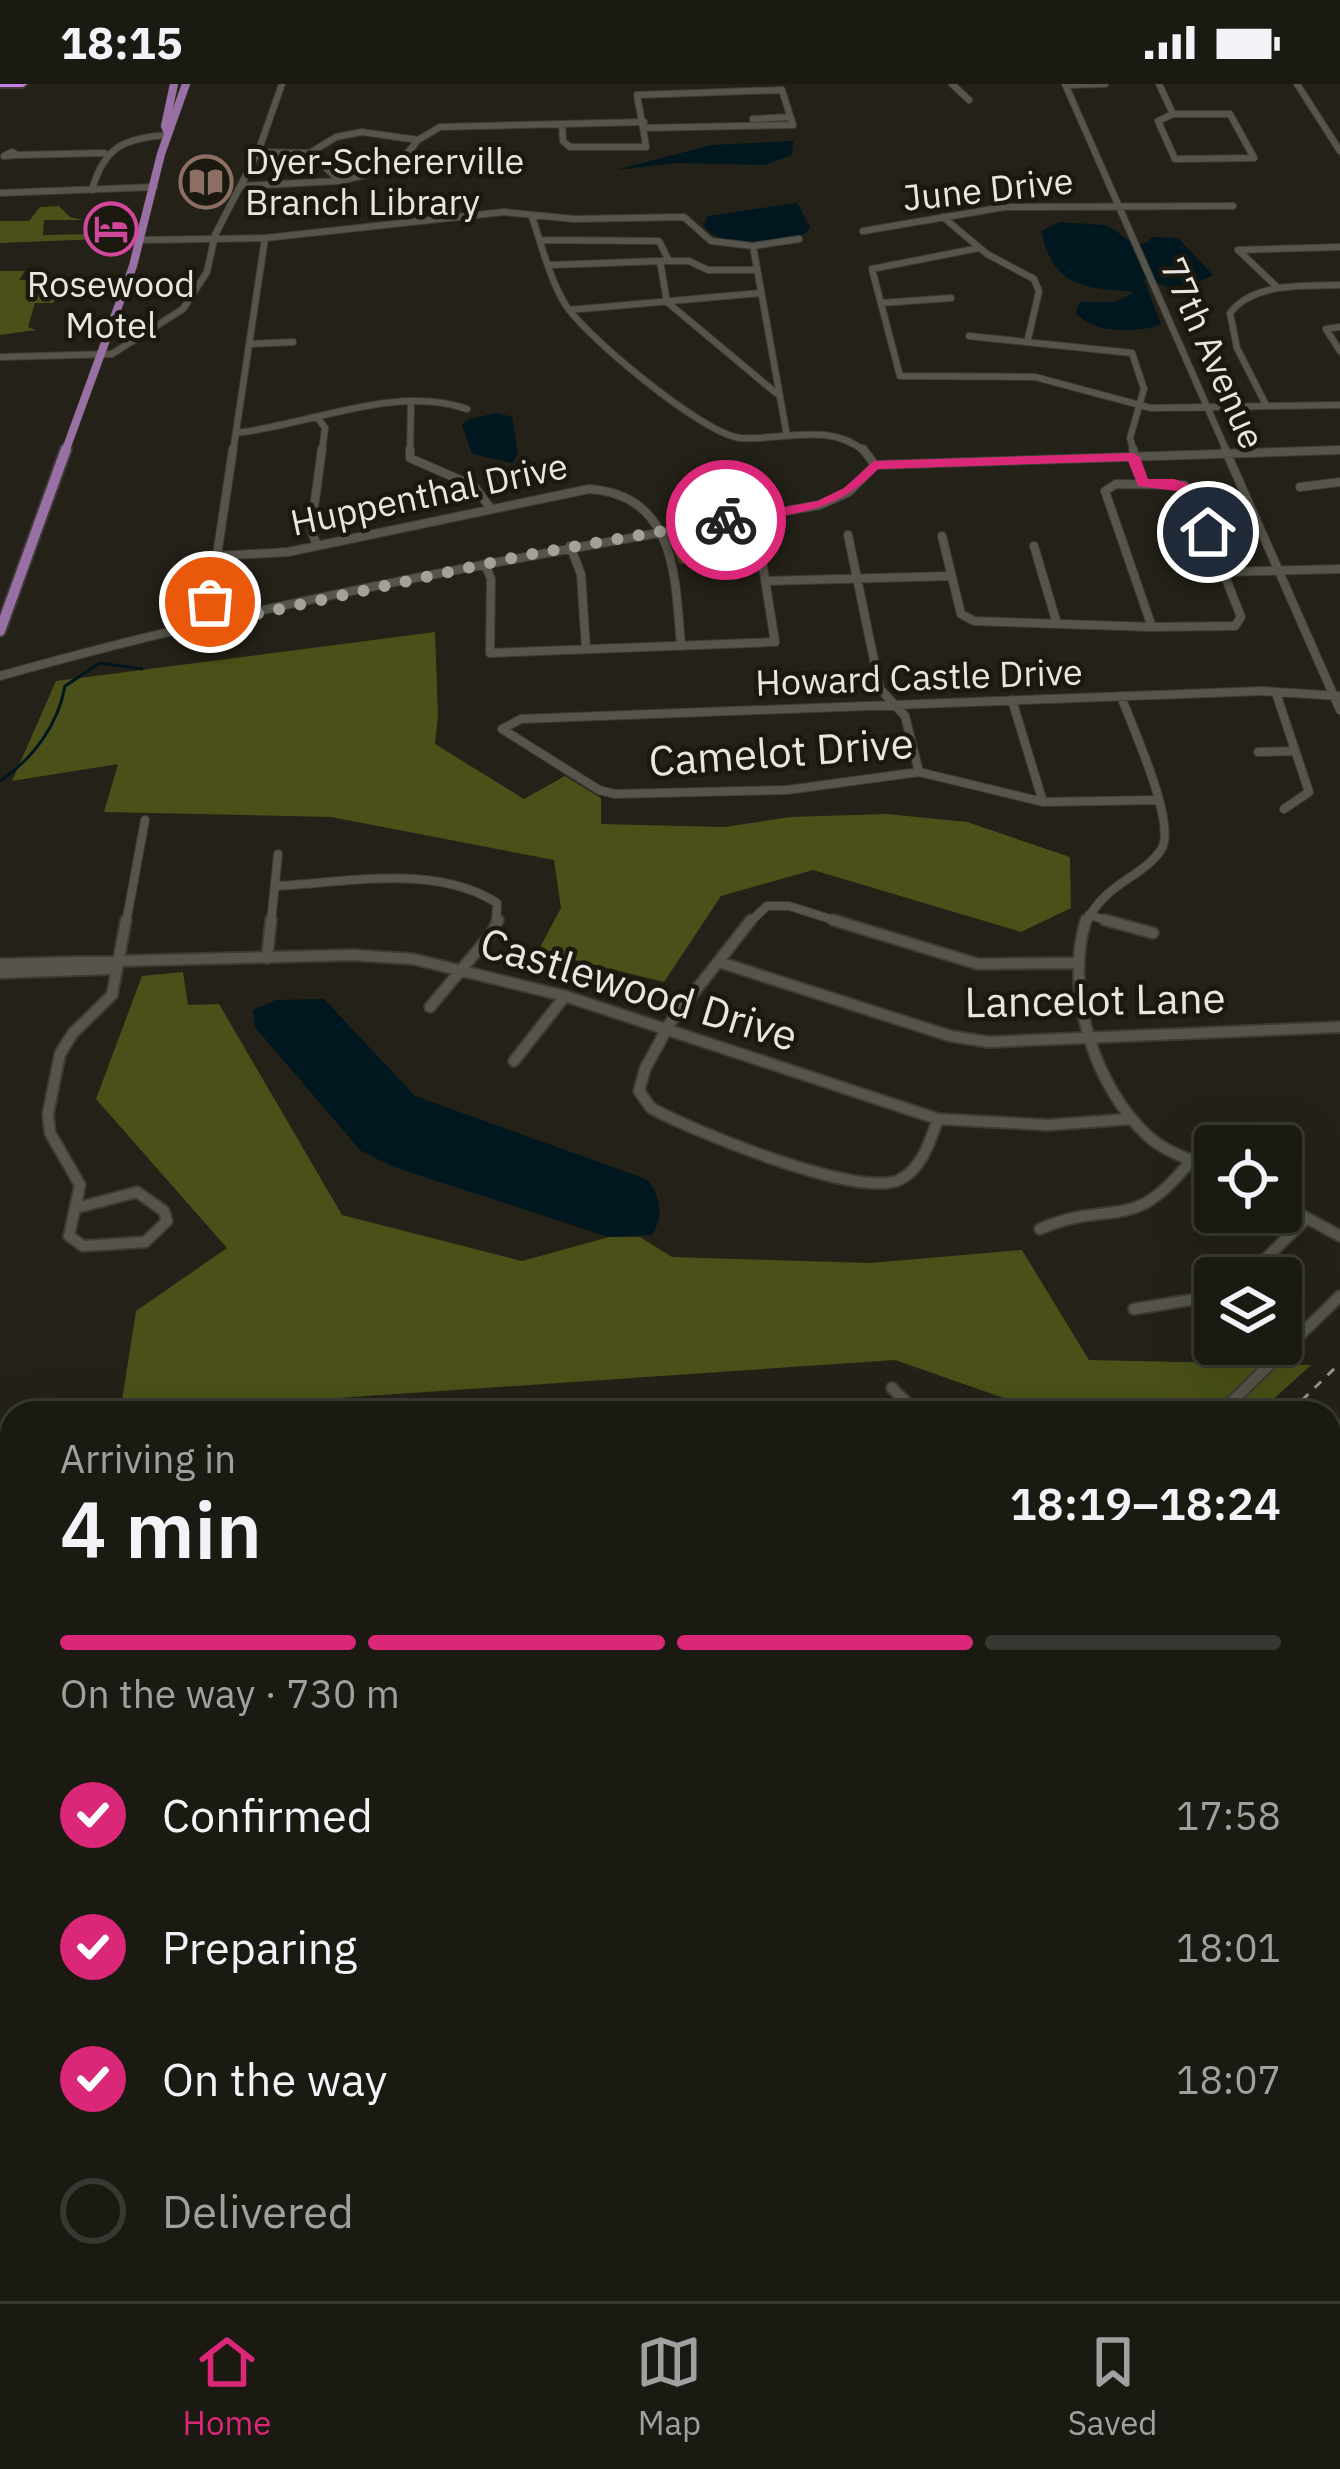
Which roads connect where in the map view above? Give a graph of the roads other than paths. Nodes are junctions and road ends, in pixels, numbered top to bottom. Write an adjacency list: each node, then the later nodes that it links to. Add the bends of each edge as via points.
1 (0, 84): 2 (highway)
2 (23, 84)
3 (174, 84): 16 (main road)
4 (186, 84): 16 (main road)
5 (282, 84): 19 (street)
6 (952, 84): 12 (street)
7 (1106, 84): 10 (street)
8 (1159, 84): 13 (street)
9 (1297, 84): 18 (street)
10 (1066, 85): 29 (street, 77th Avenue)
11 (723, 88): 15 (street, via 637,94); 15 (street, via 782,90 793,125)
12 (969, 100)
13 (1173, 114): 13 (street, via 1158,122 1175,159 1255,156 1229,114)
14 (562, 124): 15 (street); 15 (street, via 563,141 576,149 646,147); 17 (street, via 440,127)
15 (642, 125)
16 (167, 136): 20 (street, via 127,136); 26 (main road)
17 (418, 140): 21 (street, via 345,131); 24 (street, via 401,162)
18 (1340, 151)
19 (258, 152): 21 (street); 25 (street)
20 (107, 153): 22 (street); 27 (street)
21 (310, 153): 24 (street)
22 (3, 155): 23 (street)
23 (0, 166)
24 (338, 181): 25 (street)
25 (242, 186): 35 (street)
26 (154, 187): 27 (street); 37 (main road)
27 (92, 190): 28 (street)
28 (0, 193)
29 (1119, 204): 30 (street, June Drive); 32 (street, June Drive); 65 (street, 77th Avenue)
30 (1233, 206)
31 (532, 217): 34 (street, via 504,212); 38 (street); 39 (street, via 684,217 703,236)
32 (944, 217): 33 (street, June Drive); 41 (street)
33 (863, 231)
34 (265, 238): 35 (street); 56 (street)
35 (214, 239): 37 (street); 58 (street, via 207,272 183,309)
36 (800, 239): 39 (street)
37 (141, 240): 58 (main road)
38 (541, 240): 42 (street, via 659,242); 43 (street)
39 (752, 246): 44 (street)
40 (1340, 247): 46 (street, via 1238,250)
41 (980, 248): 50 (street, via 872,268); 54 (street, via 1038,285)
42 (664, 261): 43 (street); 44 (street); 49 (street)
43 (551, 265): 51 (street)
44 (757, 270): 47 (street)
45 (1340, 286): 46 (street)
46 (1278, 288): 62 (street, via 1242,300 1228,319)
47 (761, 293): 49 (street); 60 (street)
48 (951, 298): 50 (street)
49 (667, 302): 51 (street); 60 (street)
50 (881, 303): 64 (street, via 899,376 1017,375)
51 (569, 310): 69 (street, via 700,426 735,438)
52 (1340, 327): 57 (street, via 1326,329)
53 (968, 336): 54 (street)
54 (1028, 339): 64 (street, via 1132,353 1144,382)
55 (293, 342): 56 (street)
56 (251, 344): 68 (street)
57 (1340, 352)
58 (101, 355): 59 (street); 96 (main road)
59 (0, 357)
60 (776, 393): 69 (street)
61 (411, 404): 66 (street); 67 (street); 77 (street, via 410,458 474,486)
62 (1266, 405): 63 (street); 65 (street)
63 (1340, 405)
64 (1139, 406): 65 (street); 72 (street)
65 (1208, 406): 71 (street, 77th Avenue)
66 (467, 409)
67 (318, 418): 68 (street); 82 (street, via 325,428 311,529)
68 (236, 433): 85 (street)
69 (787, 436): 73 (street, via 837,437 866,451)
70 (1340, 450): 71 (street)
71 (1228, 454): 72 (street); 88 (street, 77th Avenue)
72 (1133, 457): 73 (street); 75 (street)
73 (874, 465): 78 (street, via 849,491 820,505)
74 (1340, 482): 76 (street)
75 (1143, 483): 89 (street, via 1190,489); 95 (street, via 1105,491)
76 (1300, 487)
77 (491, 508): 79 (street, Huppenthal Drive, via 605,487 629,491); 82 (street, Huppenthal Drive)
78 (742, 517): 79 (street); 92 (street)
79 (658, 531): 83 (street); 97 (street, via 673,567)
80 (848, 535): 91 (street)
81 (942, 536): 90 (street)
82 (317, 546): 85 (street, Huppenthal Drive)
83 (570, 546): 86 (street); 98 (street, via 581,574)
84 (1034, 546): 94 (street)
85 (217, 556): 93 (street, via 210,602)
86 (484, 564): 93 (street); 98 (street, via 490,653)
87 (1340, 569): 88 (street)
88 (1279, 571): 89 (street); 102 (street, 77th Avenue)
89 (1223, 572): 95 (street, via 1241,617 1229,628)
90 (951, 576): 91 (street); 94 (street, via 961,614 974,621)
91 (857, 579): 92 (street); 104 (street, via 880,689)
92 (766, 581): 97 (street, via 775,642)
93 (216, 623): 99 (street)
94 (1057, 624): 95 (street)
95 (1152, 627)
96 (0, 631)
97 (681, 646): 98 (street)
98 (586, 649)
99 (0, 676)
100 (1276, 693): 101 (street, Howard Castle Drive); 102 (street, Howard Castle Drive); 107 (street)
101 (1121, 696): 103 (street, Howard Castle Drive); 110 (street)
102 (1337, 696): 105 (street, 77th Avenue)
103 (1012, 700): 104 (street, Howard Castle Drive); 111 (street)
104 (892, 705): 106 (street, Howard Castle Drive); 109 (street, via 905,716)
105 (1340, 710)
106 (507, 724): 109 (street, Camelot Drive, via 506,733 615,794 787,790)
107 (1295, 751): 108 (street); 112 (street, via 1309,792)
108 (1258, 752)
109 (919, 772): 111 (street, Camelot Drive)
110 (1158, 800): 111 (street, Camelot Drive); 116 (street, via 1168,827 1161,850)
111 (1043, 802)
112 (1284, 809)
113 (145, 820): 120 (street)
114 (278, 854): 115 (street)
115 (276, 886): 118 (street); 122 (street, via 447,881 486,892 498,919)
116 (1089, 915): 117 (street); 121 (street)
117 (1153, 933)
118 (267, 958): 120 (street, Castlewood Drive); 122 (street, Castlewood Drive, via 352,955)
119 (718, 962): 121 (street, via 754,916 767,906 789,906 978,964); 127 (street); 128 (street, Lancelot Lane, via 950,1036)
120 (120, 963): 123 (street, Castlewood Drive); 133 (street, via 112,995 60,1054 48,1114 80,1185)
121 (1076, 963): 128 (street)
122 (462, 968): 124 (street, Castlewood Drive); 125 (street)
123 (0, 969)
124 (565, 996): 127 (street, Castlewood Drive); 129 (street)
125 (430, 1007)
126 (1340, 1027): 128 (street, Lancelot Lane)
127 (668, 1028): 130 (street, Castlewood Drive); 130 (street, via 642,1071 639,1091 650,1108 835,1180 862,1185 907,1176 924,1160)
128 (1093, 1038): 131 (street, via 1102,1072)
129 (514, 1060)
130 (938, 1119): 131 (street, Castlewood Drive)
131 (1131, 1119): 132 (street, via 1151,1140)
132 (1192, 1160): 136 (street, via 1148,1208 1060,1218)
133 (76, 1208): 133 (street, via 137,1192 167,1221 145,1242 83,1246 69,1236)
134 (1302, 1216): 135 (street)
135 (1306, 1218): 137 (street); 138 (street)
136 (1040, 1229)
137 (1340, 1236)
138 (1267, 1257)
139 (1340, 1296): 144 (street)
140 (1194, 1299): 141 (street)
141 (1134, 1309)
142 (892, 1388): 143 (street)
143 (905, 1401)
144 (1232, 1401)

